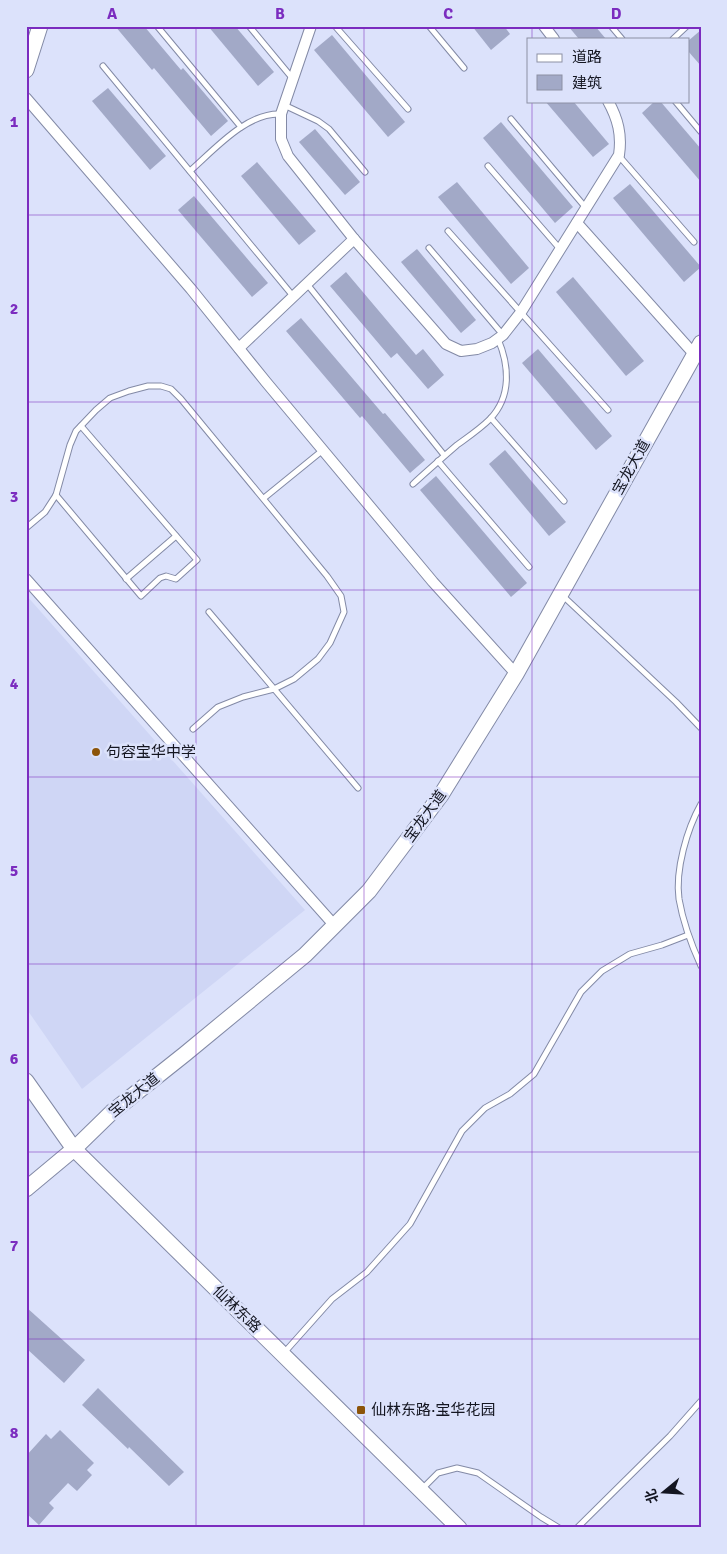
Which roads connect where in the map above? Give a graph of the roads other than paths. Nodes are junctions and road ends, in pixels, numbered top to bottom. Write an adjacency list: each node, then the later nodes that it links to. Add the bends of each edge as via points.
1 (40, 26): 15 (street)
2 (157, 26): 23 (lane)
3 (249, 26): 16 (lane)
4 (311, 26): 16 (street)
5 (336, 26): 20 (lane)
6 (429, 26): 14 (lane)
7 (544, 26): 10 (street)
8 (611, 26): 11 (lane)
9 (687, 26): 12 (lane)
10 (553, 38)
11 (621, 38)
12 (674, 38)
13 (103, 66): 27 (lane)
14 (464, 68)
15 (26, 70)
16 (294, 80): 21 (street)
17 (26, 98): 40 (street)
18 (609, 102): 25 (street, via 619,127)
19 (676, 102): 24 (lane)
20 (408, 109)
21 (282, 110): 23 (lane); 28 (lane, via 318,121 329,129); 32 (street, via 281,139 288,156)
22 (511, 119): 29 (lane)
23 (241, 127): 27 (lane)
24 (701, 132)
25 (619, 156): 29 (street); 33 (lane)
26 (488, 166): 35 (lane)
27 (190, 171): 37 (lane)
28 (365, 172)
29 (586, 208): 30 (street)
30 (577, 223): 35 (street); 41 (street)
31 (448, 231): 38 (lane)
32 (354, 239): 36 (street); 39 (street, via 446,344 461,350 478,349)
33 (694, 242)
34 (429, 248): 39 (lane)
35 (560, 250): 38 (street)
36 (307, 284): 37 (street); 46 (lane)
37 (294, 296): 40 (street)
38 (520, 312): 39 (street); 42 (lane)
39 (501, 337): 43 (lane, via 507,365 506,382 502,399)
40 (239, 348): 45 (street)
41 (697, 348): 57 (street, 宝龙大道)
42 (608, 410)
43 (491, 418): 46 (lane); 51 (lane)
44 (81, 426): 49 (lane, via 70,445); 50 (lane, via 110,398 148,386 161,386 181,399); 53 (lane)
45 (323, 450): 50 (lane); 59 (street)
46 (444, 456): 47 (lane)
47 (438, 461): 48 (lane); 54 (lane)
48 (413, 484)
49 (56, 495): 52 (lane, via 45,512); 55 (lane)
50 (264, 498): 60 (lane, via 327,576 341,596 344,612 318,659 294,679)
51 (564, 501)
52 (26, 528)
53 (176, 536): 55 (lane); 55 (lane, via 197,560 176,579 160,578 141,596)
54 (529, 567)
55 (126, 579)
56 (26, 580): 65 (street)
57 (560, 594): 59 (street, 宝龙大道); 61 (lane)
58 (209, 612): 60 (lane)
59 (516, 674): 65 (street, 宝龙大道, via 441,795 369,891)
60 (274, 689): 62 (lane, via 218,707); 63 (lane)
61 (701, 728)
62 (193, 729)
63 (358, 788)
64 (701, 804): 66 (lane, via 681,862 679,897)
65 (335, 926): 69 (street, 宝龙大道, via 112,1112)
66 (688, 935): 67 (lane); 71 (lane, via 630,954 602,970 581,992 534,1074 510,1094 485,1108 462,1132 410,1224 368,1272 332,1299)
67 (701, 966)
68 (26, 1081): 69 (street, 仙林东路)
69 (74, 1149): 70 (street, 宝龙大道); 71 (street, 仙林东路)
70 (26, 1189)
71 (283, 1354): 73 (street, 仙林东路)
72 (701, 1401): 76 (lane)
73 (421, 1490): 74 (street, 仙林东路); 75 (lane, via 438,1473 457,1468 478,1473)
74 (459, 1528)
75 (559, 1528)
76 (577, 1528)

